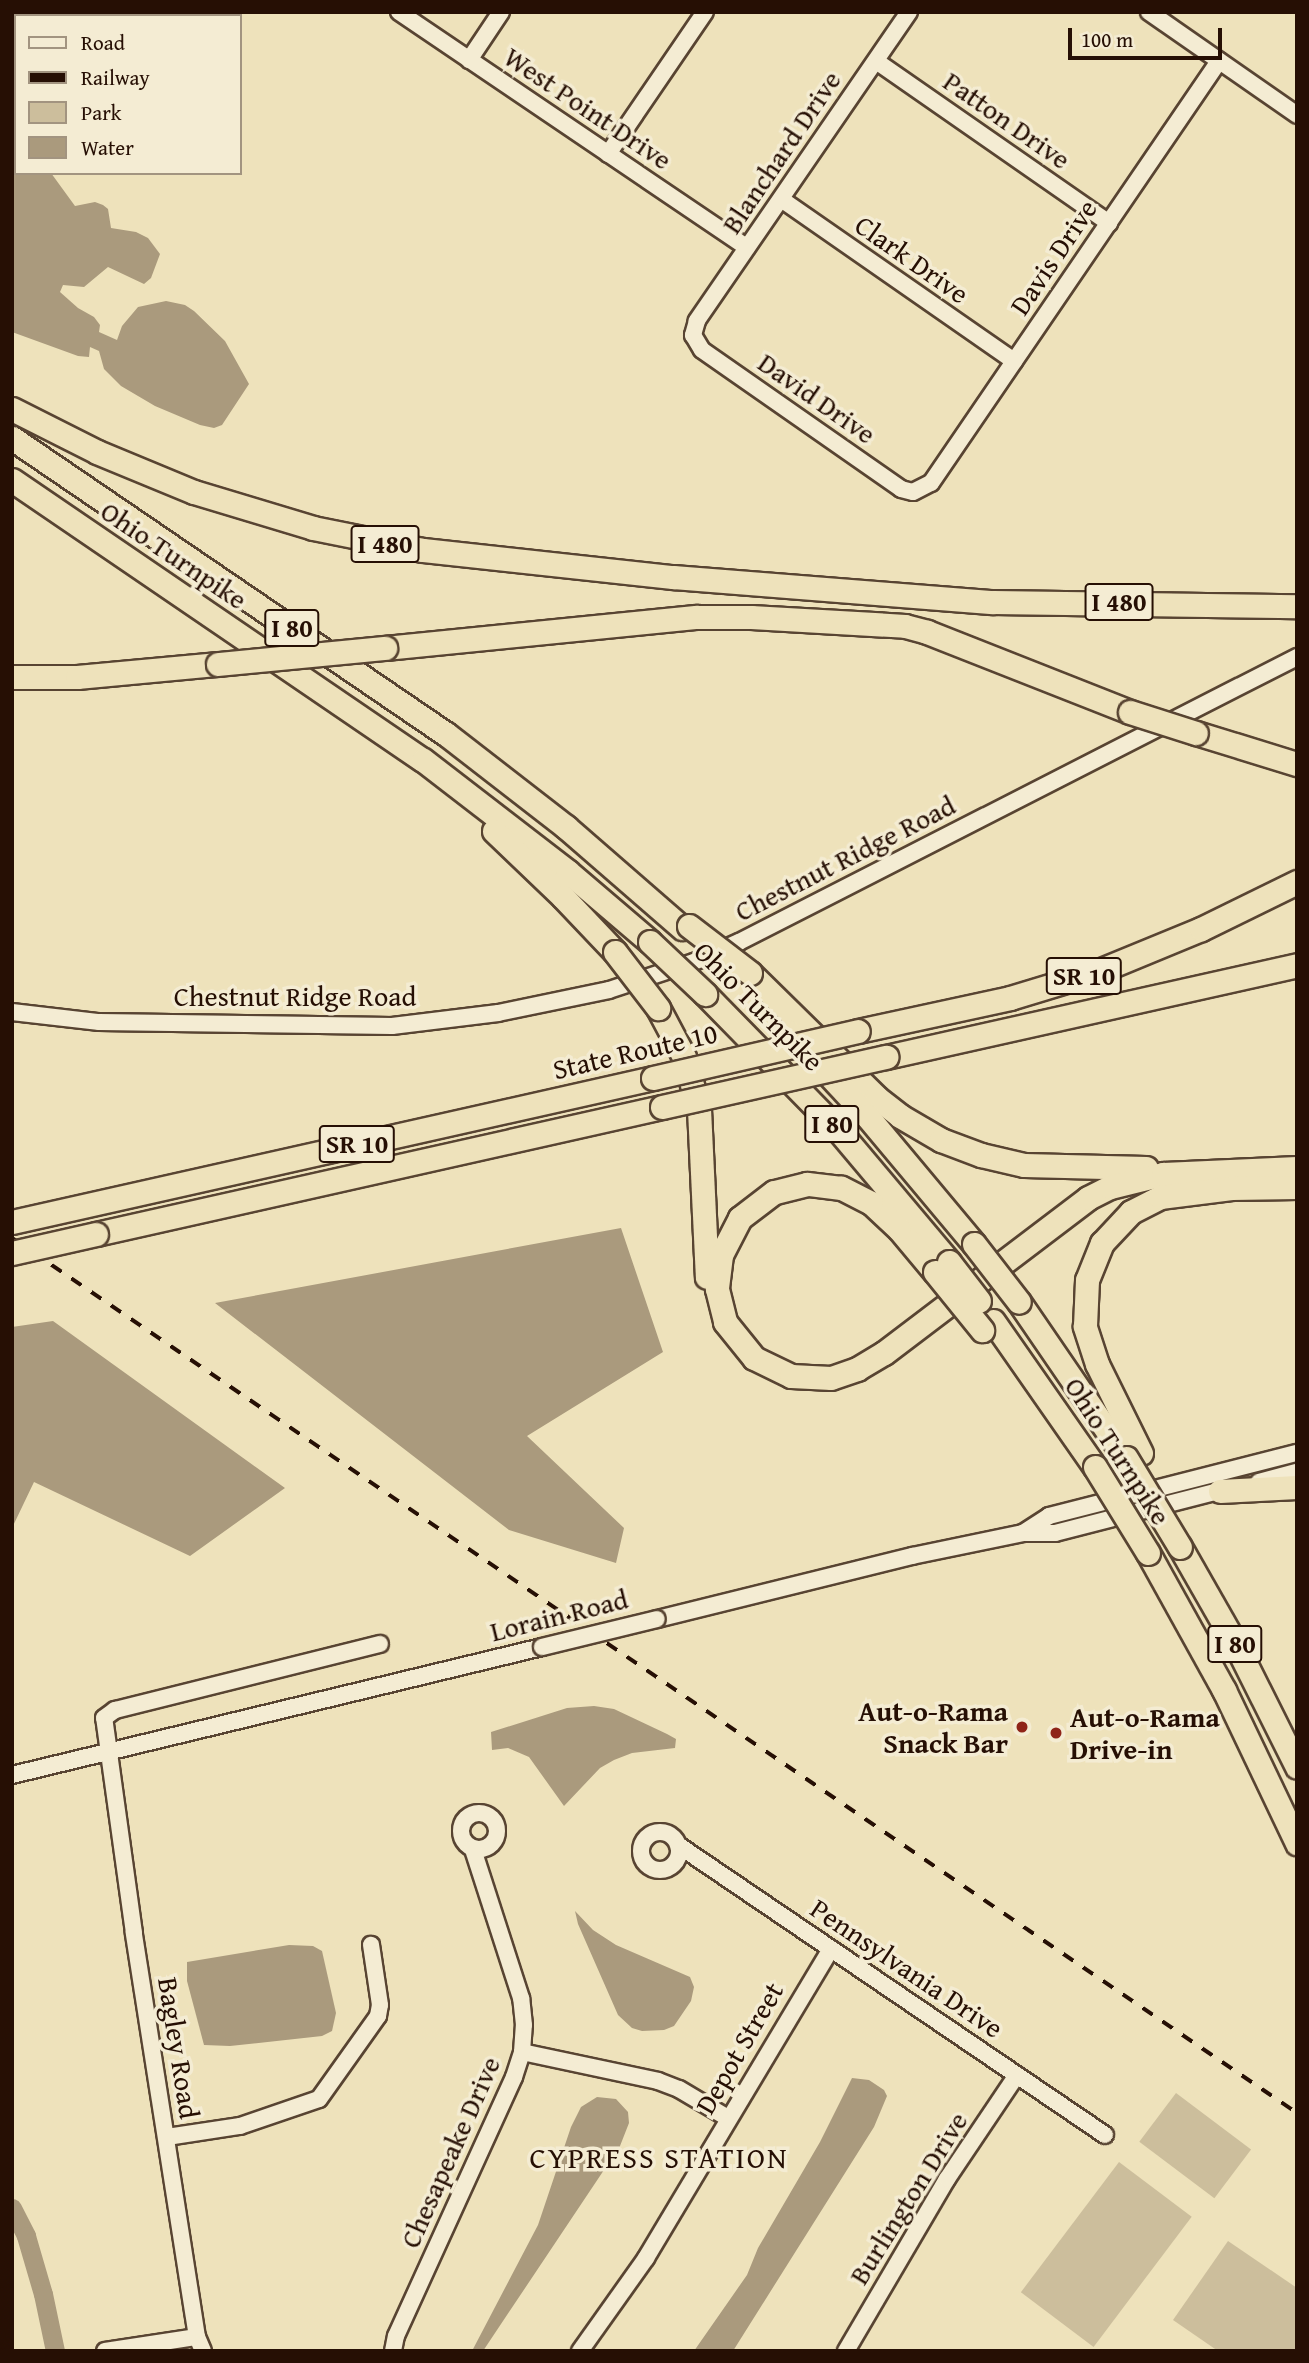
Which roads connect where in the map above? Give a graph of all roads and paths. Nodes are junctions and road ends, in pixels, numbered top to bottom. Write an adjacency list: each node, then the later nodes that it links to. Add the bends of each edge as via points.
1 (398, 12): 6 (street, West Point Drive)
2 (501, 12): 6 (street)
3 (705, 12): 10 (street)
4 (909, 12): 7 (street, Blanchard Drive)
5 (1149, 12): 8 (street)
6 (469, 60): 10 (street, West Point Drive)
7 (876, 61): 11 (street, Blanchard Drive); 12 (street, Patton Drive)
8 (1219, 61): 9 (street); 12 (street, Davis Drive)
9 (1297, 115)
10 (608, 154): 13 (street, West Point Drive)
11 (781, 200): 13 (street, Blanchard Drive); 15 (street, Clark Drive)
12 (1108, 223): 15 (street, Davis Drive)
13 (747, 248): 14 (street, Blanchard Drive)
14 (697, 321): 19 (street, David Drive, via 693,335 702,351 901,489 919,492)
15 (1014, 361): 19 (street, Davis Drive)
16 (12, 408): 20 (highway, I 480, via 97,452 194,492 286,521 423,550 673,577 993,602)
17 (12, 438): 27 (highway, Ohio Turnpike / I 80, via 426,719 537,803)
18 (12, 480): 23 (highway, Ohio Turnpike / I 80)
19 (931, 483)
20 (1297, 606)
21 (1297, 657): 28 (street, Chestnut Ridge Road, via 739,942 609,990 488,1015 392,1026 99,1022)
22 (12, 677): 24 (highway, bridge, via 77,677 697,617 901,626 938,636 1130,712)
23 (423, 760): 32 (highway, bridge, via 435,777 540,873 615,952 658,1008 684,1057 699,1108 713,1313 743,1360 779,1381 821,1387 867,1373 1110,1195 1167,1182); 35 (highway, Ohio Turnpike / I 80, bridge, via 567,871 705,994 838,1130)
24 (1297, 764)
25 (1297, 881): 33 (highway, State Route 10 / SR 10, bridge, via 1189,935 1099,971 1010,998)
26 (1297, 965): 34 (highway, SR 10, bridge)
27 (743, 976): 30 (highway, via 876,1097 941,1140 1024,1165); 37 (highway, Ohio Turnpike / I 80, bridge, via 974,1244)
28 (12, 1012)
29 (1297, 1168): 30 (highway)
30 (1212, 1170): 35 (highway, via 1142,1177 1088,1198 884,1353 841,1376 801,1378 763,1364 730,1331 717,1289 721,1255 740,1218 774,1192 807,1184 841,1188 871,1203)
31 (1297, 1187): 32 (highway)
32 (1231, 1188): 37 (highway, via 1170,1195 1141,1205 1108,1234 1089,1270 1084,1301 1088,1338)
33 (12, 1222)
34 (12, 1253)
35 (942, 1267): 48 (highway, Ohio Turnpike / I 80, bridge, via 1018,1374 1060,1414 1095,1467 1230,1701)
36 (1297, 1453): 38 (street, Lorain Road)
37 (1133, 1455): 46 (highway, I 80)
38 (1256, 1463): 40 (street); 43 (street, Lorain Road, via 1049,1516)
39 (1297, 1472): 40 (street, Lorain Road)
40 (1262, 1481): 42 (street, Lorain Road)
41 (1297, 1487): 42 (highway)
42 (1220, 1491): 43 (street, Lorain Road, via 1055,1533)
43 (1023, 1533): 45 (street, Lorain Road, bridge)
44 (380, 1644): 45 (street, via 111,1711 104,1721)
45 (109, 1752): 47 (street, Lorain Road); 57 (street, Bagley Road)
46 (1297, 1767)
47 (12, 1775)
48 (1297, 1843)
49 (678, 1845): 52 (street, Pennsylvania Drive)
50 (473, 1849): 53 (street, Chesapeake Drive, via 521,1998)
51 (370, 1945): 57 (street, via 378,2016 319,2099 240,2126)
52 (831, 1949): 54 (street, Pennsylvania Drive); 55 (street, Depot Street)
53 (522, 2053): 55 (street, via 658,2081); 60 (street, Chesapeake Drive)
54 (1017, 2075): 56 (street, Pennsylvania Drive); 62 (street, Burlington Drive, via 947,2179)
55 (728, 2118): 61 (street, Depot Street, via 646,2258)
56 (1105, 2135)
57 (167, 2137): 58 (street, Bagley Road)
58 (200, 2344): 59 (street)
59 (105, 2351)
60 (393, 2351)
61 (580, 2351)
62 (846, 2351)

